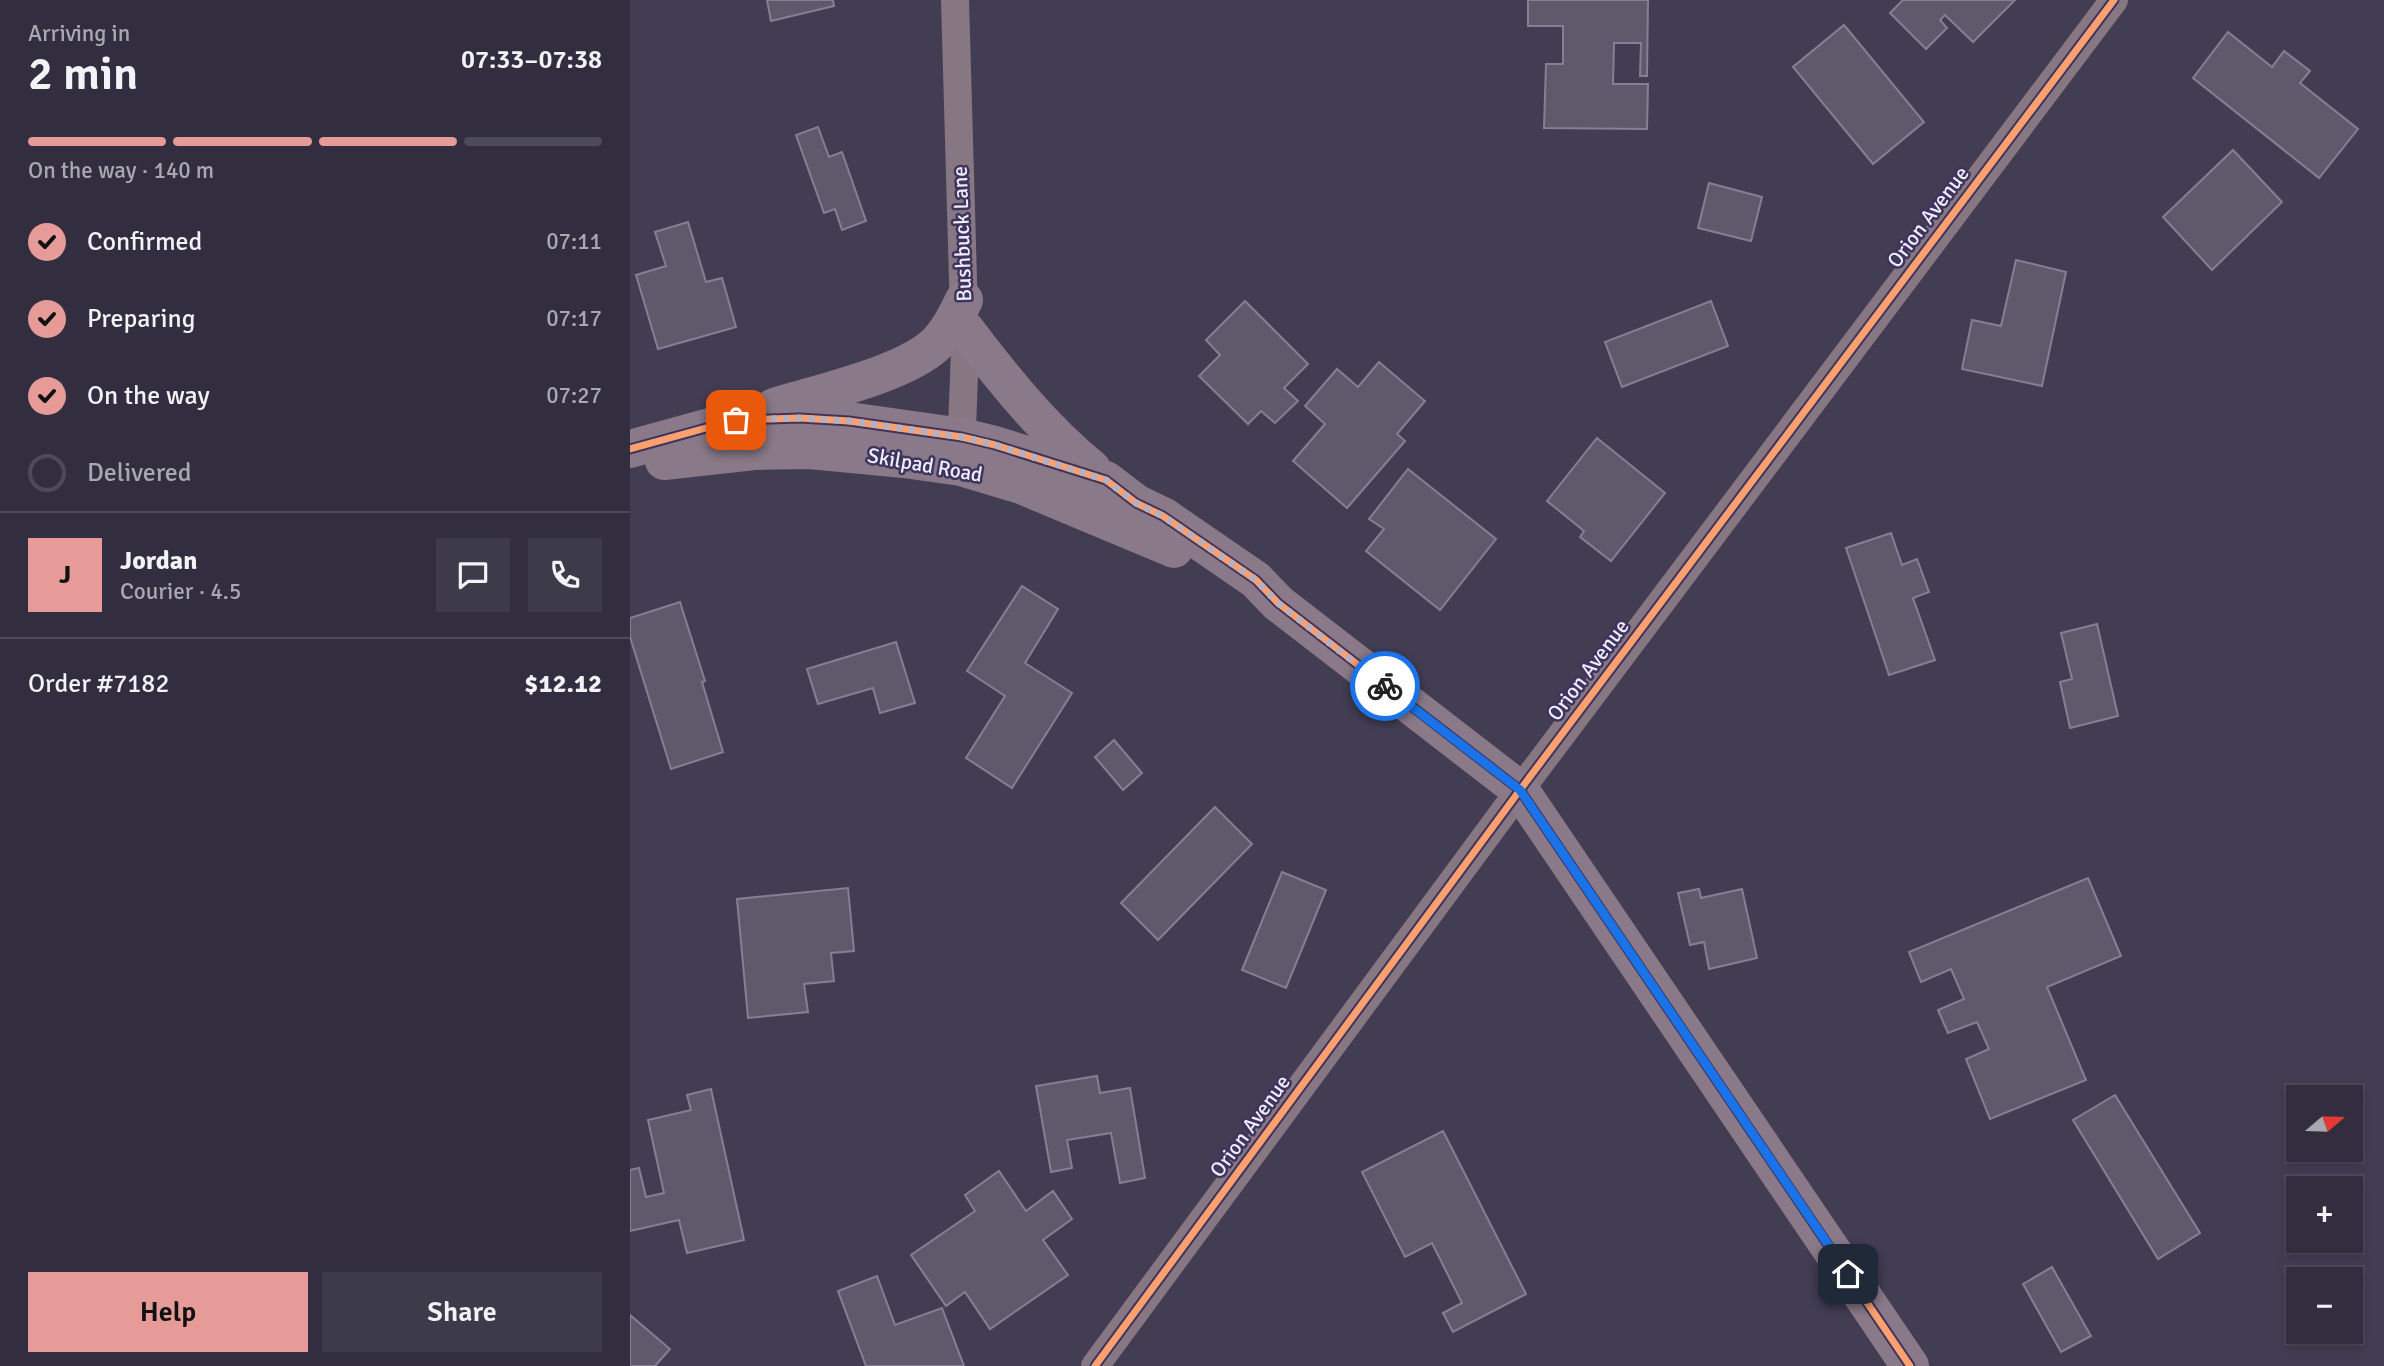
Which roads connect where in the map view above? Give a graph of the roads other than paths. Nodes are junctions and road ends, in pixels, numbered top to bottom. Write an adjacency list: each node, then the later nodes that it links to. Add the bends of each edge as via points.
1 (955, 0): 3 (street, Bushbuck Lane)
2 (2114, 0): 10 (street, Orion Avenue)
3 (964, 314): 4 (street, via 912,360); 6 (street, Bushbuck Lane); 8 (street, via 1046,427)
4 (736, 420): 5 (street, Skilpad Road); 6 (street, Skilpad Road, via 849,421)
5 (630, 449)
6 (961, 452): 7 (street, Skilpad Road, via 781,450 707,455); 8 (street, Skilpad Road, via 995,445); 9 (street, Skilpad Road, via 1021,485 1157,540 1249,593)
7 (630, 468)
8 (1106, 480): 9 (street, Skilpad Road, via 1256,580)
9 (1278, 603): 10 (street, Skilpad Road)
10 (1520, 790): 11 (street, Orion Avenue); 12 (street, Skilpad Road)
11 (1095, 1366)
12 (1910, 1366)

